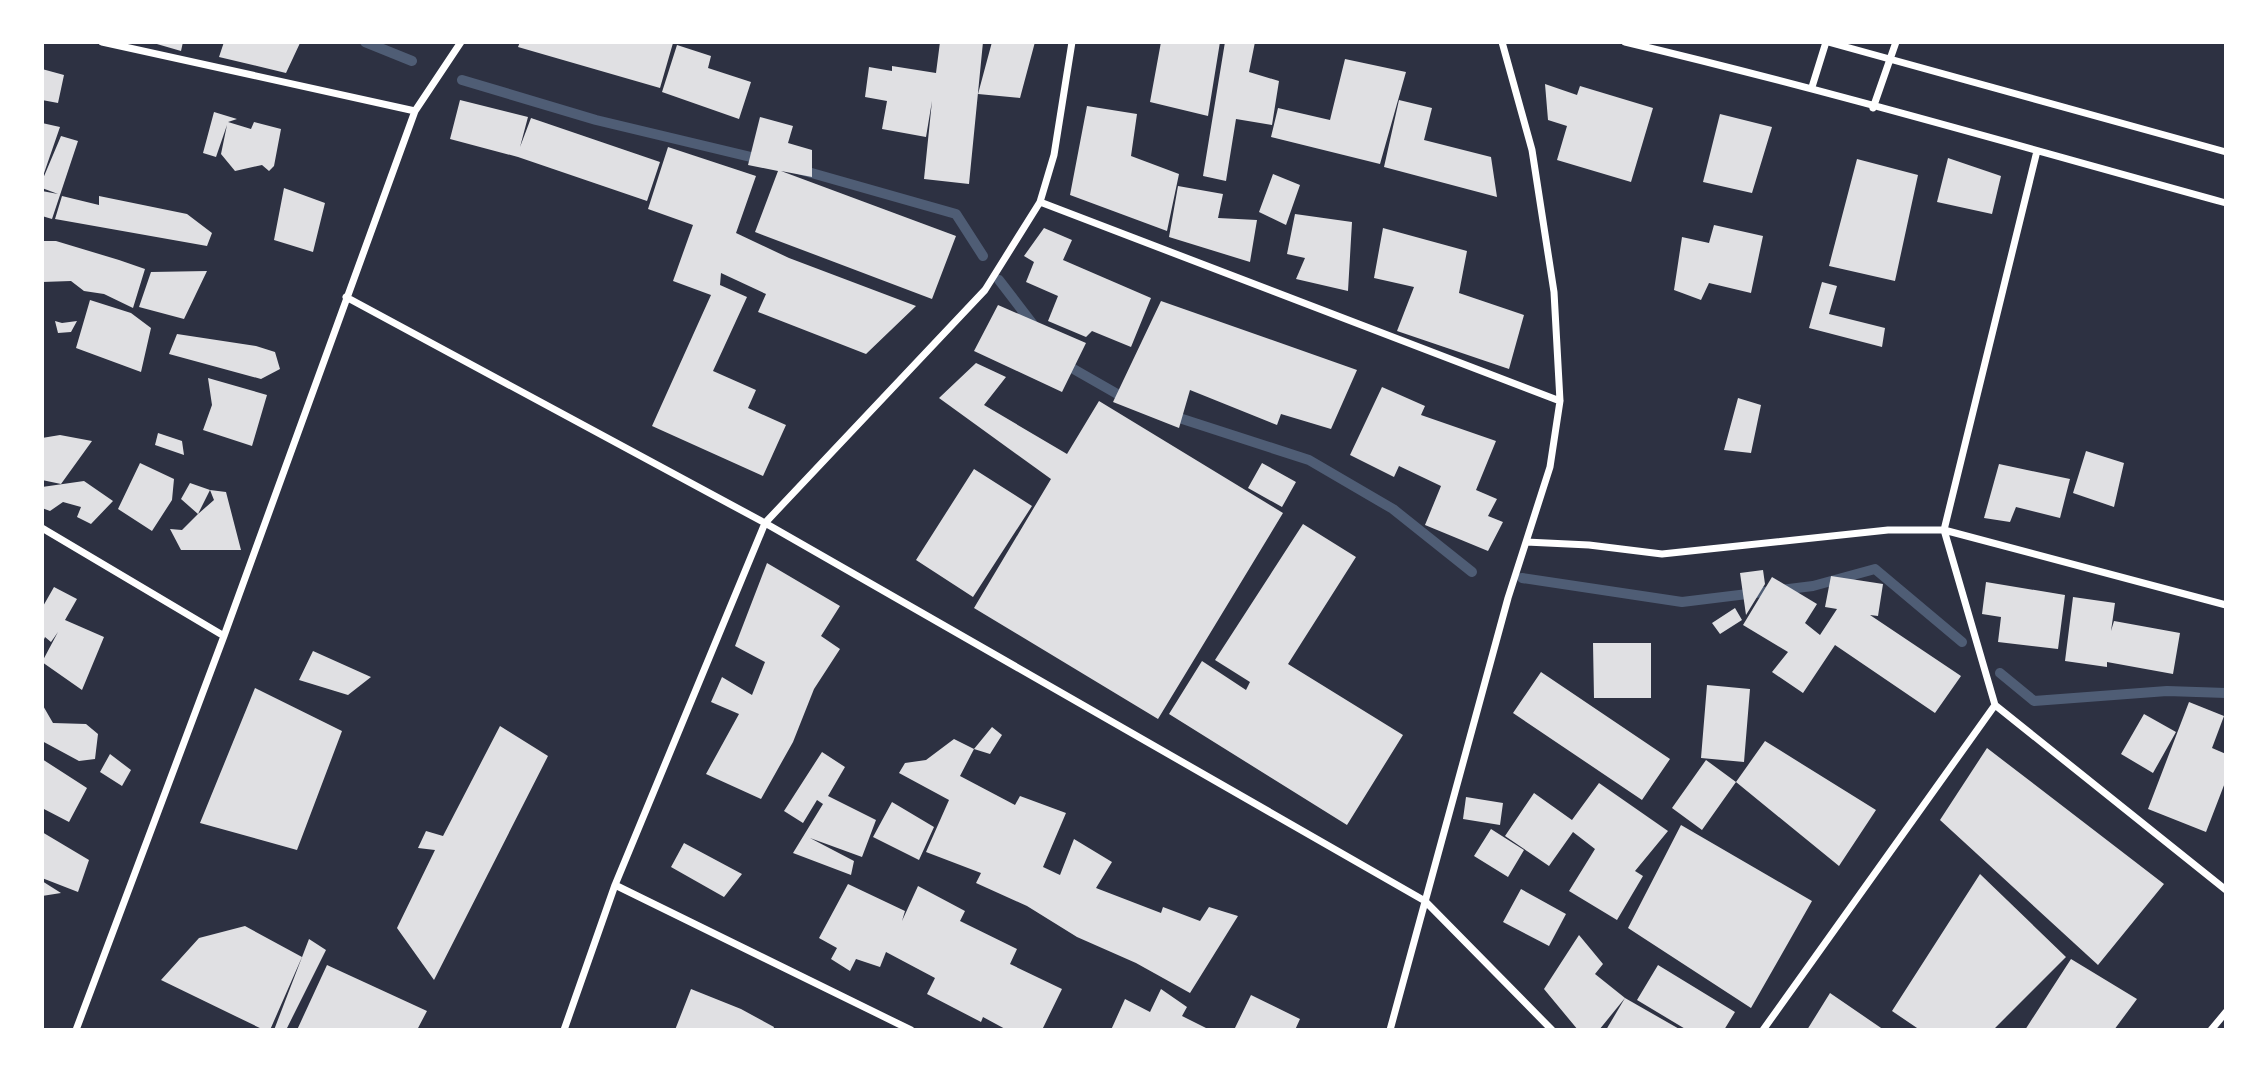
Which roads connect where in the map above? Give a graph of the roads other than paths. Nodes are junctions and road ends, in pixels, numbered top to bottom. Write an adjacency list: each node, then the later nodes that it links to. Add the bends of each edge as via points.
1 (102, 42): 11 (street)
2 (461, 42): 11 (street)
3 (1072, 42): 14 (street, via 1054,155)
4 (1502, 42): 17 (street, via 1532,150 1554,292)
5 (1625, 42): 9 (street)
6 (1827, 42): 8 (street); 9 (street)
7 (1896, 42): 8 (street)
8 (1891, 58): 10 (street); 13 (street)
9 (1812, 87): 10 (street)
10 (1873, 107): 12 (street)
11 (415, 111): 16 (street)
12 (2037, 151): 15 (street); 20 (street)
13 (2226, 152)
14 (1040, 202): 17 (street); 18 (street, via 985,290)
15 (2226, 203)
16 (346, 297): 18 (street); 23 (street)
17 (1560, 401): 21 (street, via 1550,467)
18 (765, 523): 25 (street); 27 (street)
19 (42, 528): 23 (street)
20 (1944, 530): 21 (street, via 1888,530 1662,554); 22 (street); 24 (street)
21 (1525, 542): 27 (street)
22 (2226, 605)
23 (225, 636): 29 (street)
24 (1995, 705): 26 (street); 34 (street)
25 (615, 885): 30 (street); 31 (street)
26 (2226, 890)
27 (1424, 901): 32 (street); 33 (street)
28 (2226, 1012): 35 (street)
29 (76, 1030)
30 (564, 1030)
31 (911, 1030)
32 (1390, 1030)
33 (1552, 1030)
34 (1763, 1030)
35 (2211, 1030)

